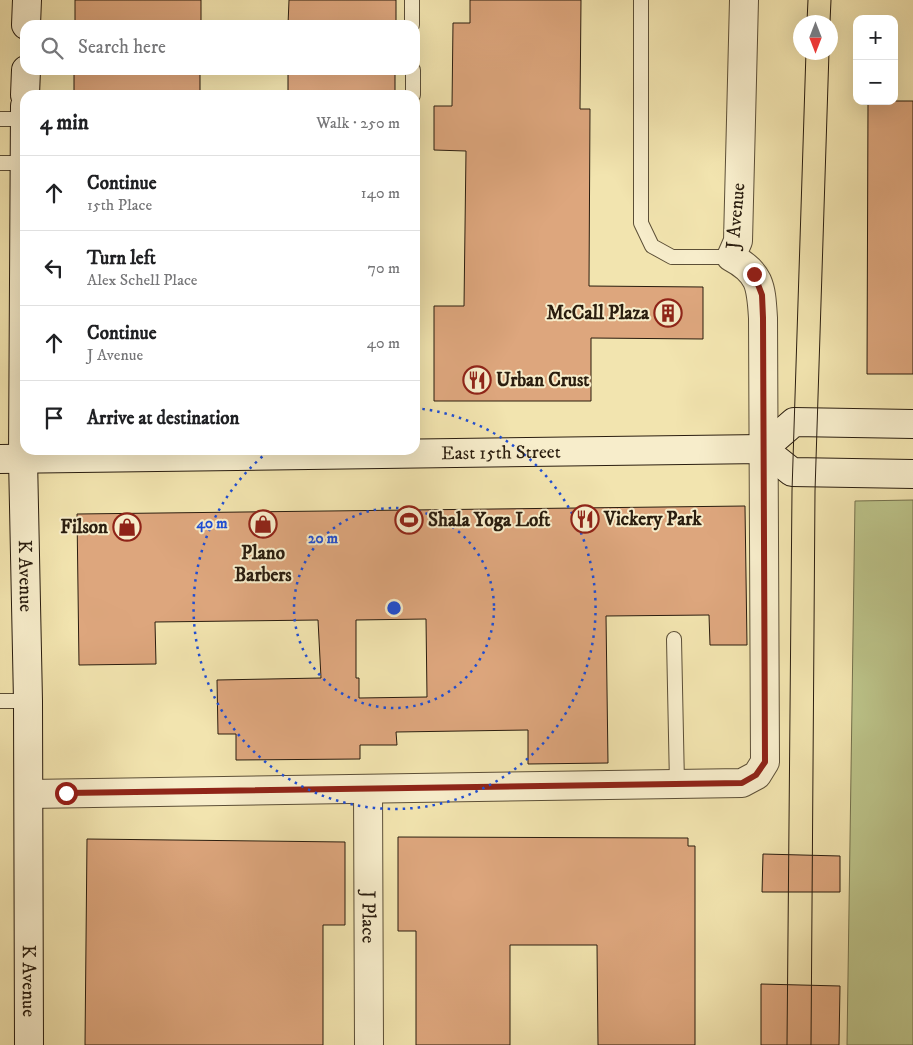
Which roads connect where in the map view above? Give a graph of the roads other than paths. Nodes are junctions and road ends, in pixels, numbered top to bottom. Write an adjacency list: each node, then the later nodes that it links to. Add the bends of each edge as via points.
1 (27, 0): 5 (main road)
2 (412, 0): 6 (lane)
3 (640, 0): 15 (lane, via 641,223 652,246 672,257)
4 (744, 0): 15 (main road, J Avenue, via 738,241)
5 (26, 20)
6 (412, 20)
7 (26, 75): 9 (main road)
8 (413, 75): 10 (lane)
9 (25, 90)
10 (413, 90)
11 (0, 119): 12 (lane)
12 (20, 120)
13 (0, 164): 14 (lane)
14 (20, 164)
15 (731, 258): 18 (main road, J Avenue, via 754,274 762,295)
16 (20, 280): 21 (main road, K Avenue)
17 (913, 424): 18 (main road, via 794,422)
18 (763, 449): 19 (main road, East 15th Street); 22 (main road, via 792,472); 26 (main road, J Avenue, via 765,762 756,775 742,783)
19 (420, 454)
20 (312, 455): 21 (main road, East 15th Street)
21 (11, 459): 25 (main road, K Avenue)
22 (913, 474)
23 (674, 639): 26 (lane)
24 (0, 702): 25 (lane)
25 (28, 702): 28 (main road, K Avenue)
26 (677, 784): 27 (main road)
27 (368, 789): 28 (main road); 30 (main road, J Place)
28 (29, 794): 29 (main road, K Avenue)
29 (29, 1045)
30 (369, 1045)

